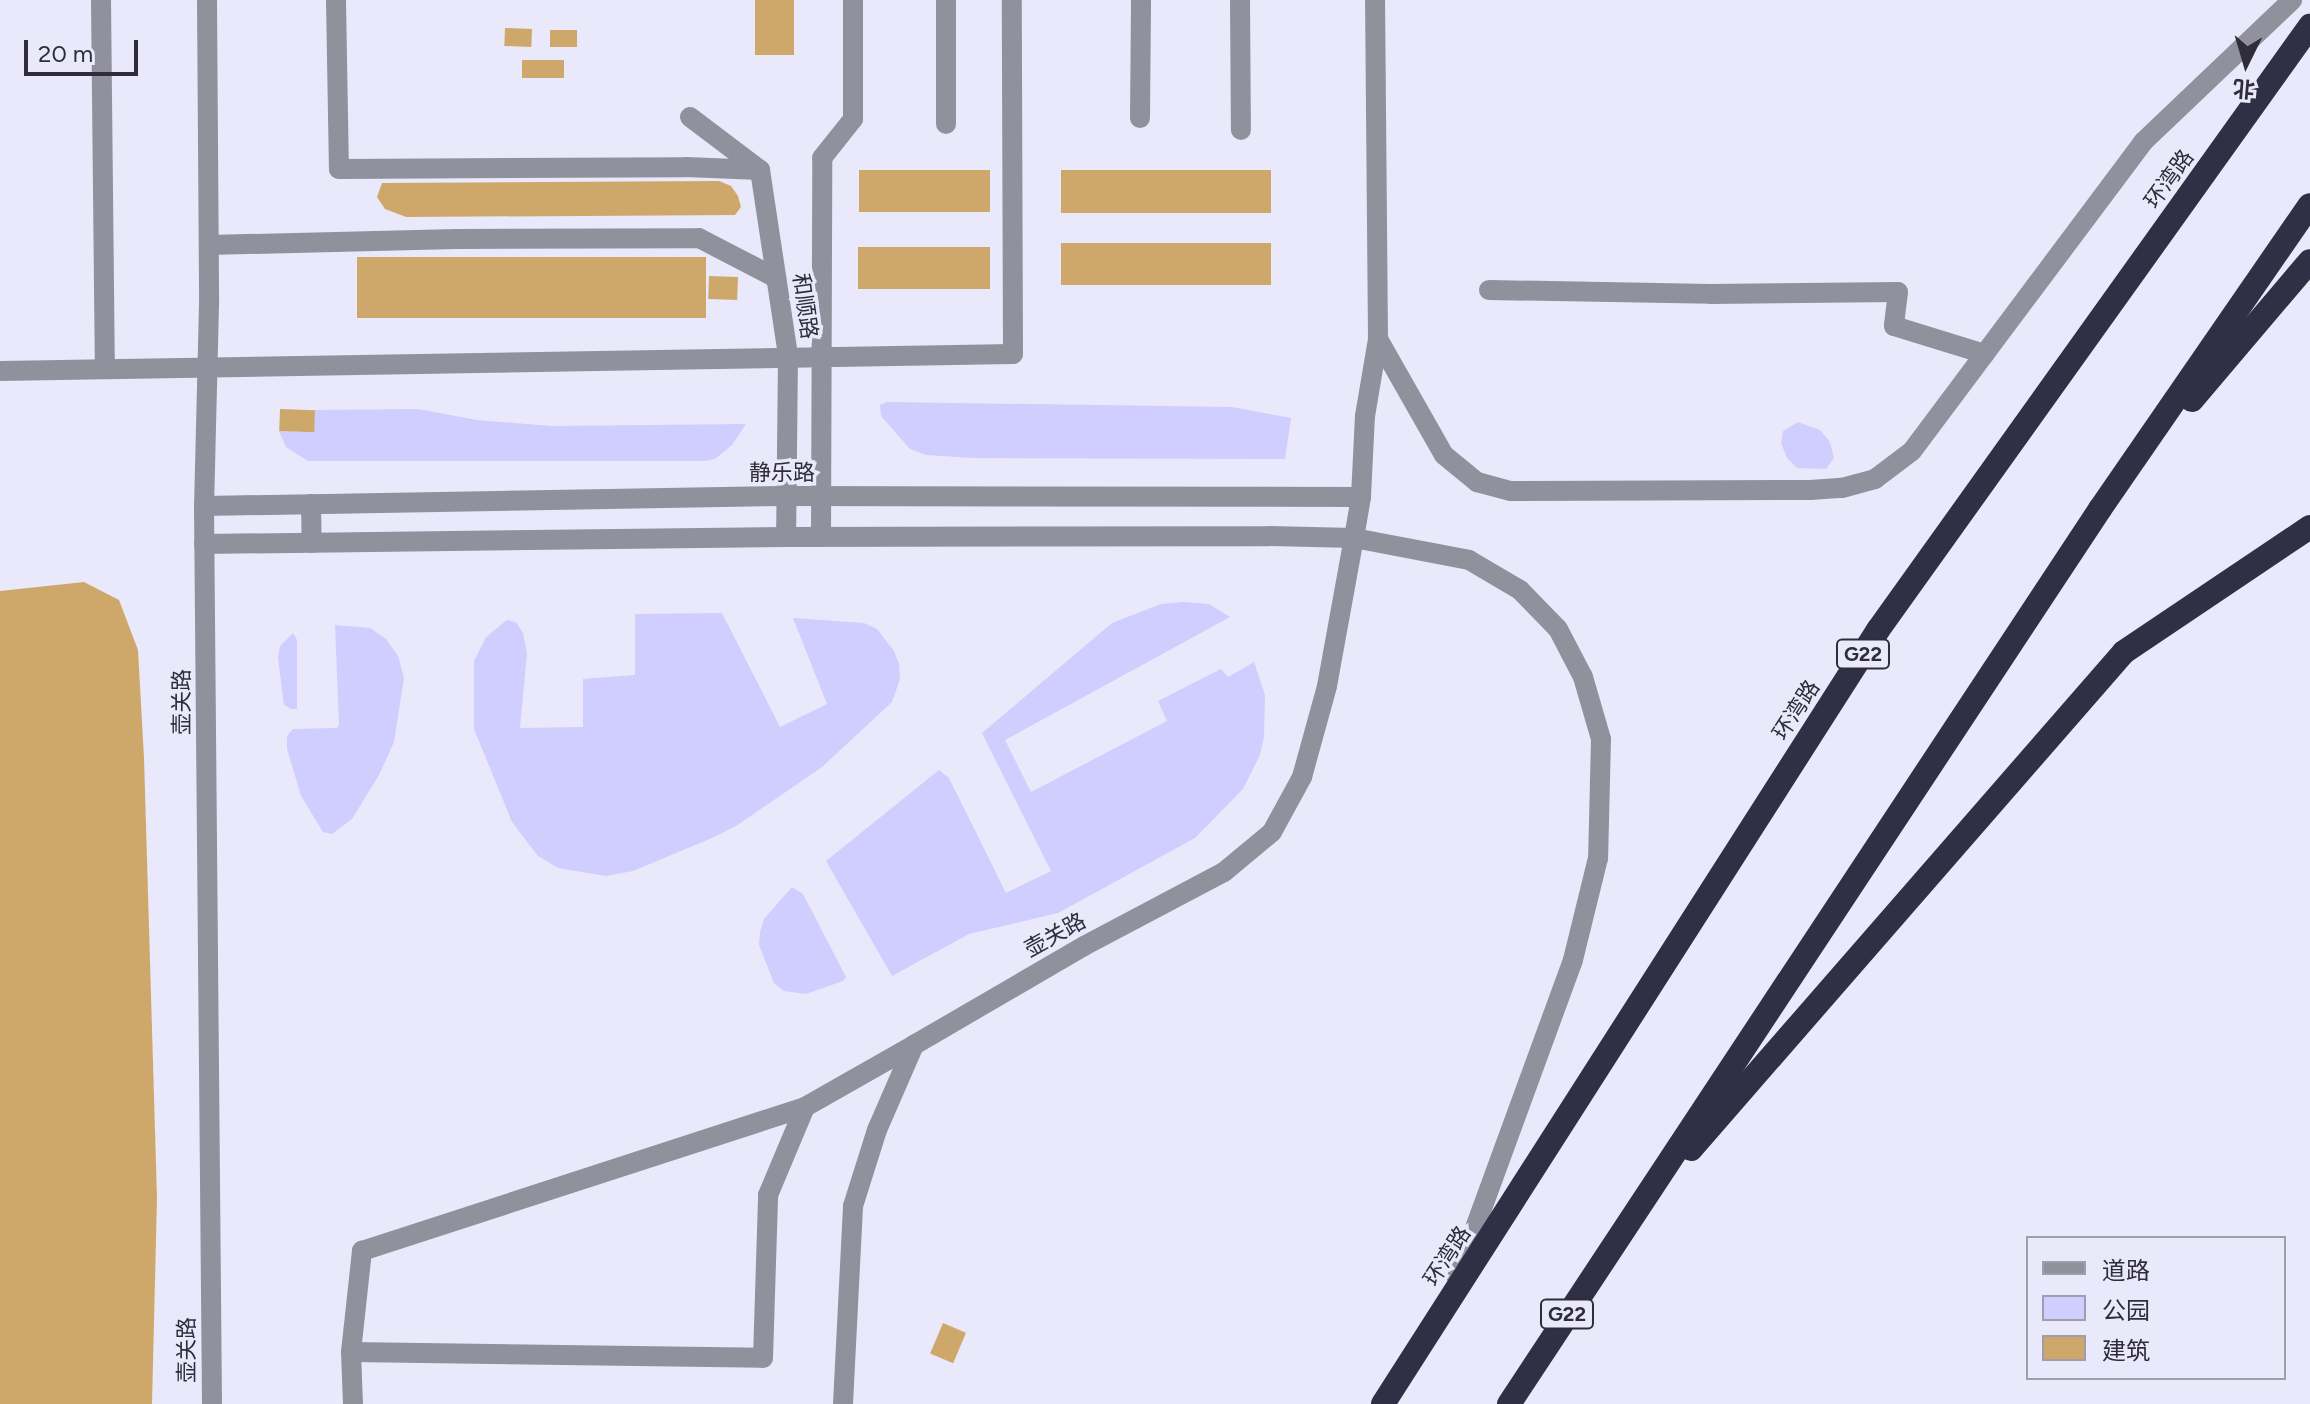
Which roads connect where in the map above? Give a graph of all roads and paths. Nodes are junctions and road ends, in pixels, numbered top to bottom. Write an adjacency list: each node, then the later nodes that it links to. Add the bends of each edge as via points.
1 (101, 0): 27 (street)
2 (207, 0): 18 (street, 壶关路)
3 (336, 0): 16 (street, via 339,169)
4 (853, 0): 24 (street, via 853,119 822,158)
5 (946, 0): 14 (street)
6 (1012, 0): 24 (street, via 1013,354)
7 (1141, 0): 13 (street)
8 (1240, 0): 15 (street)
9 (1375, 0): 22 (street, 壶关路)
10 (2292, 0): 23 (street, via 2143,142)
11 (2310, 26): 44 (highway, 环湾路 / G22, via 1878,630)
12 (690, 117): 16 (street)
13 (1140, 118)
14 (946, 124)
15 (1241, 130)
16 (760, 170): 20 (street, 和顺路)
17 (2310, 205): 34 (highway, G22)
18 (209, 245): 20 (street, via 699,238); 26 (street, 壶关路)
19 (2310, 261): 34 (highway)
20 (776, 278): 25 (street, 和顺路)
21 (1489, 290): 23 (street, via 1898,292 1894,326)
22 (1378, 339): 23 (street, via 1444,455 1477,482 1510,491 1810,490 1875,479 1912,451); 31 (street, 壶关路, via 1365,416)
23 (1985, 354)
24 (821, 355): 25 (street); 30 (street)
25 (788, 356): 26 (street); 29 (street, 和顺路)
26 (206, 365): 27 (street); 33 (street, 壶关路)
27 (105, 369): 28 (street)
28 (0, 371)
29 (785, 496): 30 (street, 静乐路); 32 (street, 静乐路); 36 (street, 和顺路)
30 (821, 497): 31 (street, 静乐路); 37 (street)
31 (1361, 497): 38 (street, 壶关路)
32 (311, 504): 33 (street, 静乐路); 39 (street)
33 (204, 506): 40 (street, 壶关路)
34 (2100, 509): 43 (highway, G22)
35 (2310, 527): 43 (highway, via 2124,652)
36 (786, 537): 37 (street); 39 (street)
37 (821, 537): 38 (street)
38 (1354, 538): 41 (street, 壶关路, via 1327,686 1302,777 1272,832 1224,872); 44 (street, via 1469,560 1520,590 1558,629 1583,677 1601,739 1598,858 1573,960)
39 (312, 543): 40 (street)
40 (204, 544): 46 (street, 壶关路)
41 (914, 1045): 42 (street, 壶关路); 48 (street, via 877,1130 853,1206)
42 (805, 1107): 45 (street, 壶关路, via 362,1251); 45 (street, via 768,1195 763,1358)
43 (1626, 1223): 50 (highway, G22)
44 (1447, 1303): 49 (highway, 环湾路 / G22)
45 (351, 1352): 47 (street)
46 (212, 1404)
47 (353, 1404)
48 (843, 1404)
49 (1383, 1404)
50 (1509, 1404)

